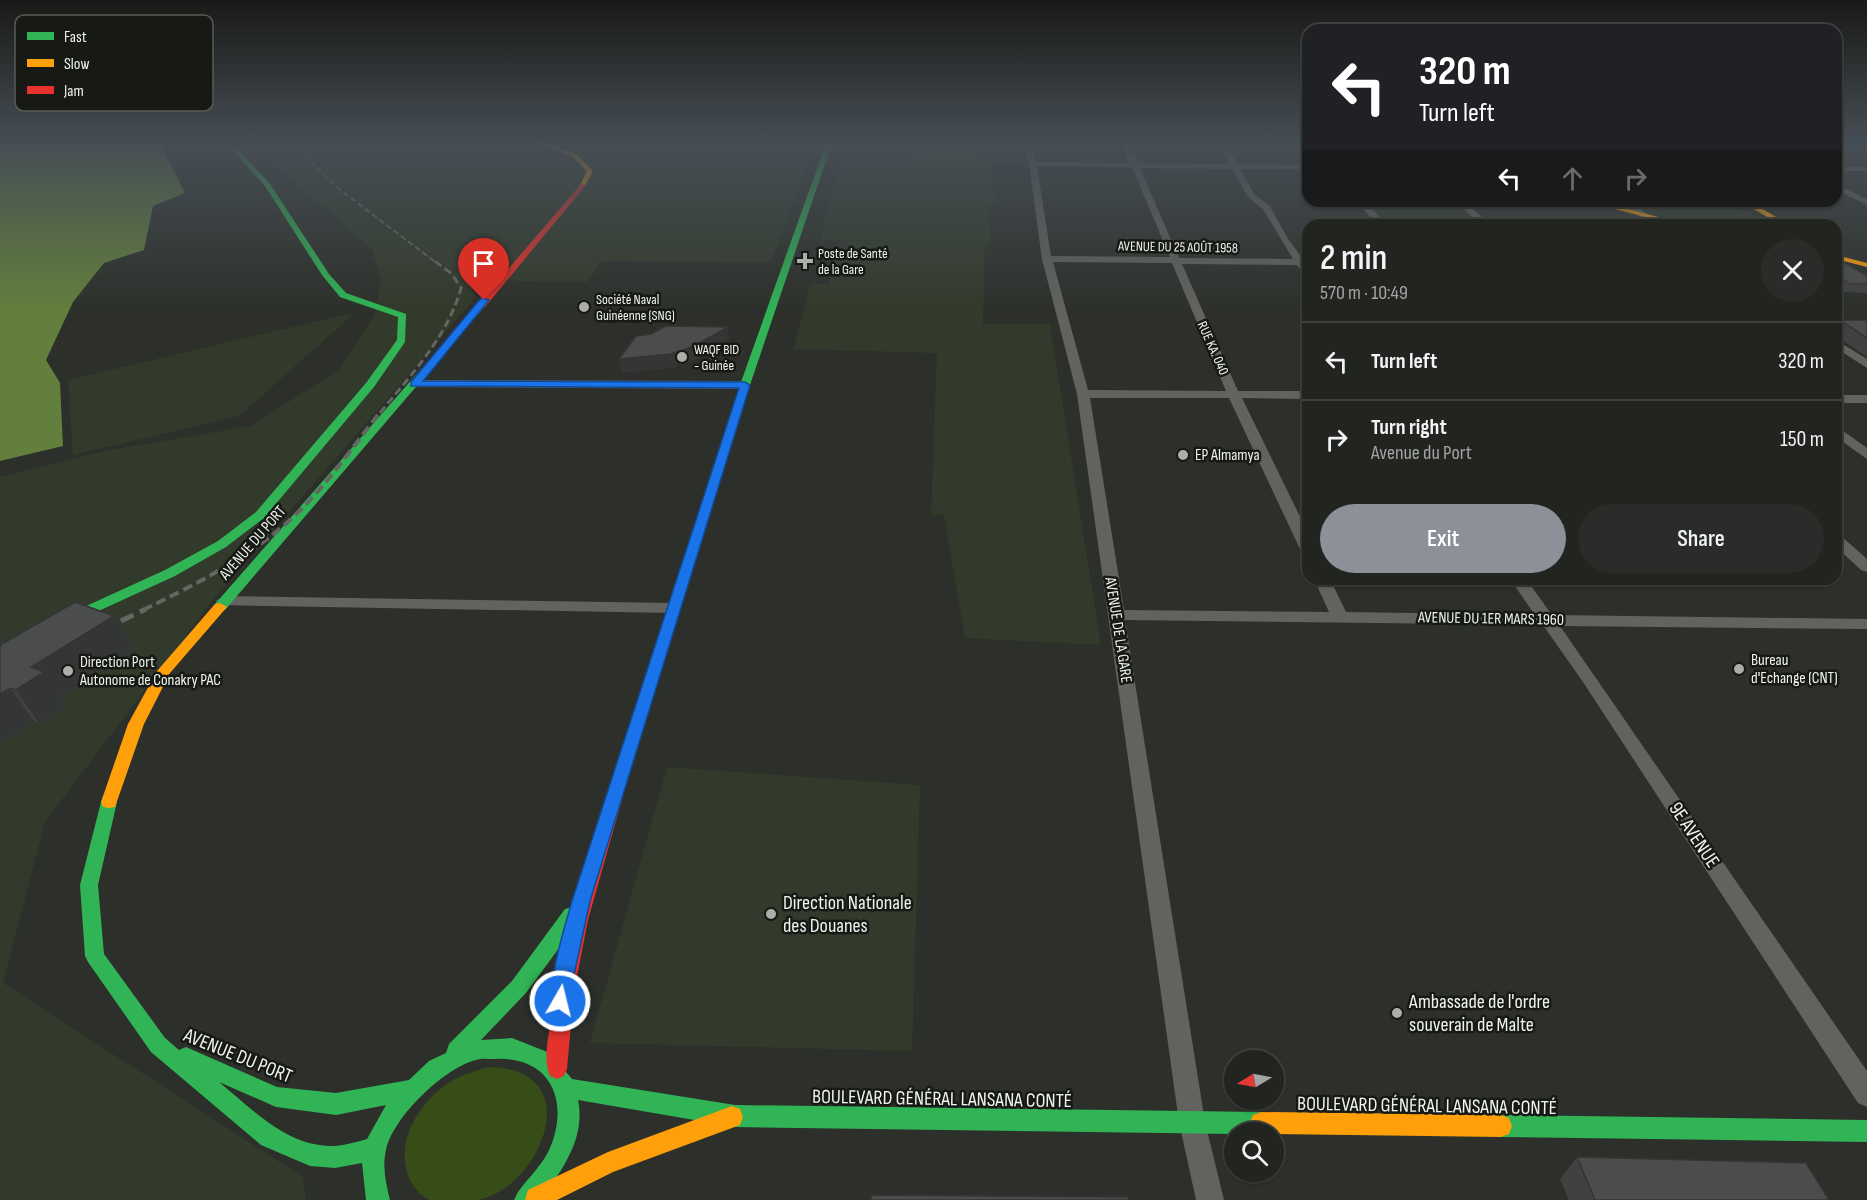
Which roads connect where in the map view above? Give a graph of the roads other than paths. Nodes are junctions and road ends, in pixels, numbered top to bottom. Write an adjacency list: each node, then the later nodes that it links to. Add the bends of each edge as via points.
1 (277, 199): 46 (street, via 343,295 403,316 402,340 370,385 260,515 222,544 170,573)
2 (571, 199): 26 (street, AVENUE DU PORT)
3 (810, 199): 27 (street)
4 (1038, 199): 18 (street, AVENUE DE LA GARE)
5 (1150, 199): 19 (street, RUE KA. 040)
6 (1256, 199): 20 (street, via 1267,208 1284,240)
7 (1366, 207): 13 (street)
8 (1466, 207): 14 (street)
9 (1612, 207): 12 (street)
10 (1632, 207): 12 (street)
11 (1754, 207): 17 (street)
12 (1642, 214): 15 (street); 16 (street)
13 (1376, 219)
14 (1479, 219)
15 (1649, 219)
16 (1662, 219)
17 (1775, 219)
18 (1047, 259): 19 (street, AVENUE DU 25 AOÛT 1958); 28 (street, AVENUE DE LA GARE)
19 (1174, 260): 22 (street, AVENUE DU 25 AOÛT 1958); 29 (street, RUE KA. 040)
20 (1302, 260)
21 (1842, 261): 23 (street)
22 (1302, 262)
23 (1866, 269)
24 (1842, 347): 25 (street)
25 (1867, 364)
26 (415, 384): 27 (street); 40 (street, AVENUE DU PORT)
27 (745, 385): 41 (street)
28 (1083, 394): 29 (street); 42 (street, AVENUE DE LA GARE)
29 (1234, 395): 30 (street); 35 (street, RUE KA. 040)
30 (1302, 395)
31 (1842, 399): 32 (street)
32 (1867, 399)
33 (1842, 435): 34 (street)
34 (1867, 455)
35 (1302, 537)
36 (1842, 544): 37 (street)
37 (1867, 567)
38 (1325, 585): 43 (street)
39 (1522, 585): 44 (street, 9E AVENUE)
40 (224, 601): 41 (street); 48 (street, AVENUE DU PORT, via 164,671 136,724 107,807 89,885 95,956)
41 (673, 608): 47 (street)
42 (1116, 615): 43 (street, AVENUE DU 1ER MARS 1960); 55 (street, AVENUE DE LA GARE)
43 (1340, 617): 44 (street, AVENUE DU 1ER MARS 1960)
44 (1548, 620): 45 (street, AVENUE DU 1ER MARS 1960); 53 (street, 9E AVENUE)
45 (1867, 624)
46 (53, 627)
47 (581, 901): 49 (street, via 544,958 496,1016); 50 (street, via 558,1017)
48 (158, 1045): 52 (street, AVENUE DU PORT, via 276,1097 336,1104); 57 (street, AVENUE DU PORT, via 269,1137 310,1155 335,1157)
49 (436, 1069): 50 (street, via 464,1054 492,1047 519,1048 540,1056); 52 (street)
50 (557, 1069): 51 (street)
51 (567, 1088): 54 (street, BOULEVARD GÉNÉRAL LANSANA CONTÉ); 59 (street, via 571,1112 565,1145 547,1178)
52 (411, 1089): 57 (street, via 390,1116)
53 (1867, 1094)
54 (735, 1116): 55 (street, BOULEVARD GÉNÉRAL LANSANA CONTÉ); 60 (street, BOULEVARD GÉNÉRAL LANSANA CONTÉ, via 635,1150 580,1173)
55 (1192, 1122): 56 (street, BOULEVARD GÉNÉRAL LANSANA CONTÉ); 61 (street, AVENUE DE LA GARE)
56 (1867, 1131)
57 (375, 1149): 58 (street, via 371,1159)
58 (378, 1200)
59 (526, 1200)
60 (532, 1200)
61 (1210, 1200)

